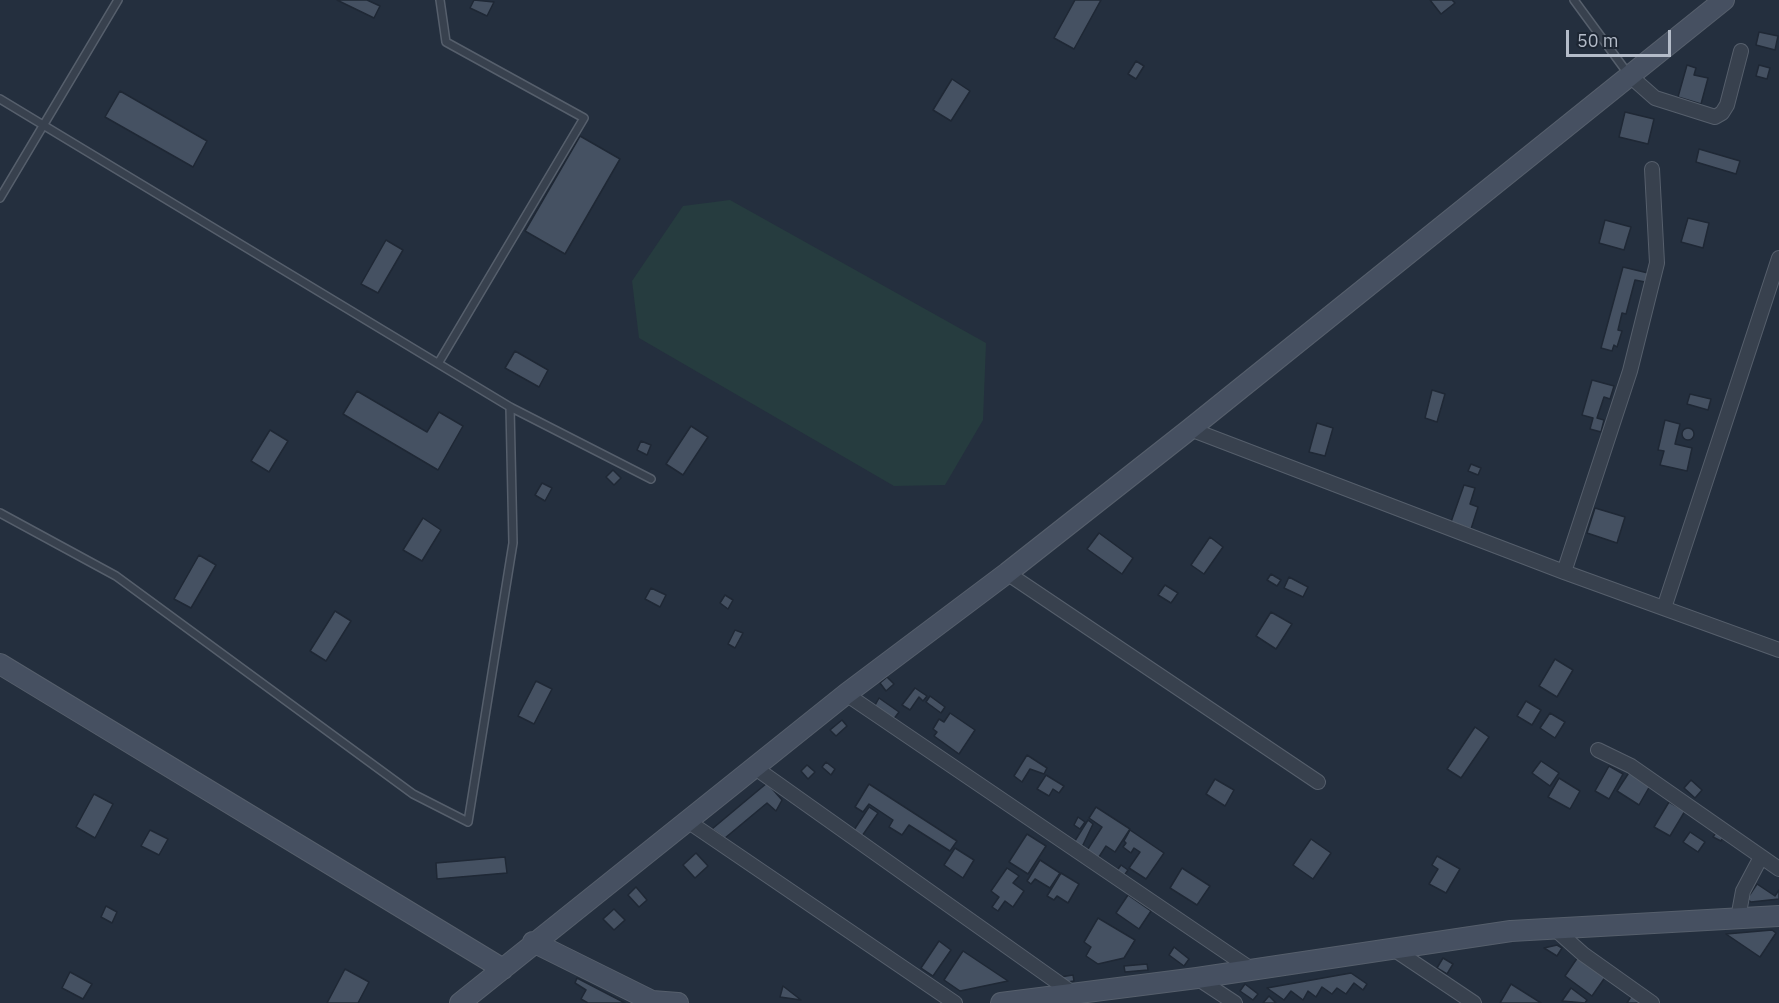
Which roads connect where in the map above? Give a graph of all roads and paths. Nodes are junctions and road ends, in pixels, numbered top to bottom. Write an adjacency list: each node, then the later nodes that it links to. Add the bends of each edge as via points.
1 (118, 0): 8 (lane)
2 (440, 0): 12 (lane, via 446,42 584,118)
3 (1574, 0): 6 (lane)
4 (1724, 0): 6 (street)
5 (1741, 51): 6 (street, via 1727,105 1715,117 1654,98)
6 (1629, 75): 14 (street)
7 (0, 99): 8 (lane)
8 (42, 125): 10 (lane); 12 (lane)
9 (1652, 169): 17 (street, via 1657,263 1630,370)
10 (0, 198)
11 (1779, 258): 19 (street)
12 (439, 362): 13 (lane)
13 (510, 406): 15 (lane); 16 (lane, via 513,543 468,822 413,794 116,576)
14 (1190, 429): 17 (street); 18 (street)
15 (651, 479)
16 (0, 513)
17 (1564, 572): 19 (street)
18 (1006, 573): 22 (street); 25 (street)
19 (1664, 608): 20 (street)
20 (1779, 648)
21 (0, 664): 34 (street)
22 (846, 694): 24 (street); 35 (street)
23 (1598, 750): 27 (street, via 1631,766)
24 (754, 767): 26 (street); 37 (street)
25 (1318, 782)
26 (686, 820): 32 (street); 40 (street)
27 (1761, 857): 28 (street); 30 (street, via 1743,891)
28 (1779, 869)
29 (1779, 916): 30 (street)
30 (1738, 918): 31 (street)
31 (1555, 929): 33 (street, via 1511,931); 44 (street)
32 (533, 942): 34 (street); 39 (street, via 652,1001)
33 (1392, 948): 35 (street); 43 (street)
34 (503, 969): 38 (street)
35 (1251, 969): 36 (street)
36 (1197, 978): 37 (street); 42 (street)
37 (1074, 994): 41 (street)
38 (471, 1000)
39 (678, 1003)
40 (955, 1003)
41 (1001, 1003)
42 (1235, 1003)
43 (1474, 1003)
44 (1652, 1003)

